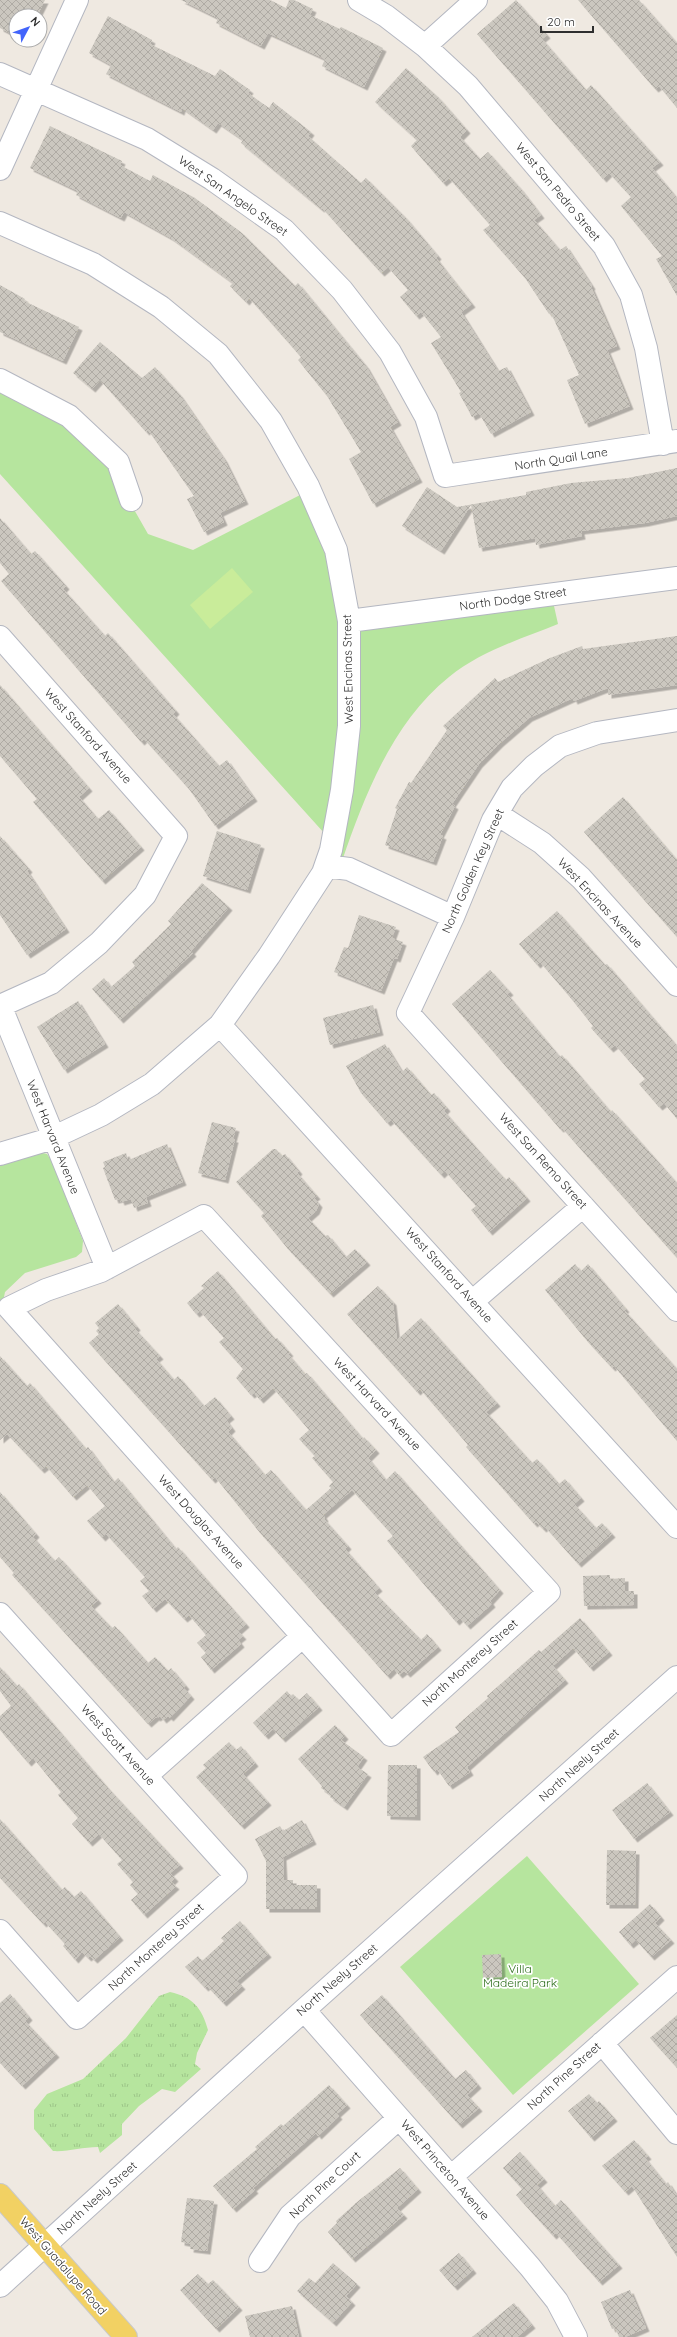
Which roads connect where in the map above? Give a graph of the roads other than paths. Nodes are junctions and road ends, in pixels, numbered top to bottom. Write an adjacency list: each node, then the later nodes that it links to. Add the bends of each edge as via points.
1 (77, 0): 6 (street)
2 (359, 0): 4 (street, West San Pedro Street, via 386,16)
3 (476, 0): 4 (street)
4 (425, 46): 10 (street, West San Pedro Street, via 468,86 604,246 631,295)
5 (0, 74): 6 (street, West San Angelo Street)
6 (34, 90): 7 (street); 11 (street, West San Angelo Street, via 147,139 212,179 284,230 342,290 390,352 426,417)
7 (0, 169)
8 (0, 223): 14 (street, West Encinas Street, via 93,264 161,307 218,354 271,421 308,486 336,550)
9 (0, 380): 12 (street, via 69,416 118,462)
10 (670, 442): 11 (street, North Quail Lane)
11 (444, 476)
12 (132, 500)
13 (677, 578): 14 (street, North Dodge Street)
14 (349, 621): 18 (street, West Encinas Street, via 349,726 342,790)
15 (0, 637): 21 (street, West Stanford Avenue, via 176,836 145,895 99,943 51,983)
16 (677, 720): 17 (street, North Golden Key Street, via 597,733 560,746 534,766 512,788)
17 (497, 814): 19 (street, North Golden Key Street); 20 (street, West Encinas Avenue, via 542,843 581,878)
18 (326, 866): 19 (street, via 349,870); 23 (street, West Encinas Street, via 269,956)
19 (453, 917): 22 (street, North Golden Key Street)
20 (677, 985)
21 (0, 1006): 24 (street, West Harvard Avenue)
22 (408, 1013): 26 (street, West San Remo Street)
23 (220, 1025): 24 (street, via 152,1084 101,1115); 28 (street, West Stanford Avenue)
24 (54, 1137): 25 (street); 27 (street, West Harvard Avenue)
25 (0, 1154)
26 (584, 1206): 28 (street); 29 (street, West San Remo Street)
27 (107, 1268): 31 (street, West Harvard Avenue, via 204,1216); 33 (street, West Douglas Avenue, via 46,1290 10,1308)
28 (473, 1301): 30 (street, West Stanford Avenue)
29 (677, 1310)
30 (677, 1528)
31 (549, 1592): 35 (street, North Monterey Street)
32 (0, 1614): 36 (street, West Scott Avenue)
33 (303, 1636): 35 (street, West Douglas Avenue); 36 (street)
34 (677, 1677): 40 (street, North Neely Street)
35 (392, 1735)
36 (146, 1776): 37 (street, West Scott Avenue)
37 (236, 1876): 38 (street, North Monterey Street, via 77,2018)
38 (0, 1931)
39 (677, 1977): 41 (street, North Pine Street)
40 (304, 2010): 42 (street, West Princeton Avenue); 46 (street, North Neely Street)
41 (602, 2043): 43 (street); 44 (street, North Pine Street)
42 (399, 2118): 44 (street, West Princeton Avenue); 47 (street, North Pine Court, via 290,2216)
43 (677, 2133)
44 (452, 2176): 50 (street, West Princeton Avenue, via 557,2301)
45 (0, 2195): 46 (main road, West Guadalupe Road)
46 (45, 2245): 48 (street, North Neely Street); 49 (main road, West Guadalupe Road)
47 (260, 2261)
48 (0, 2286)
49 (126, 2337)
50 (576, 2337)

